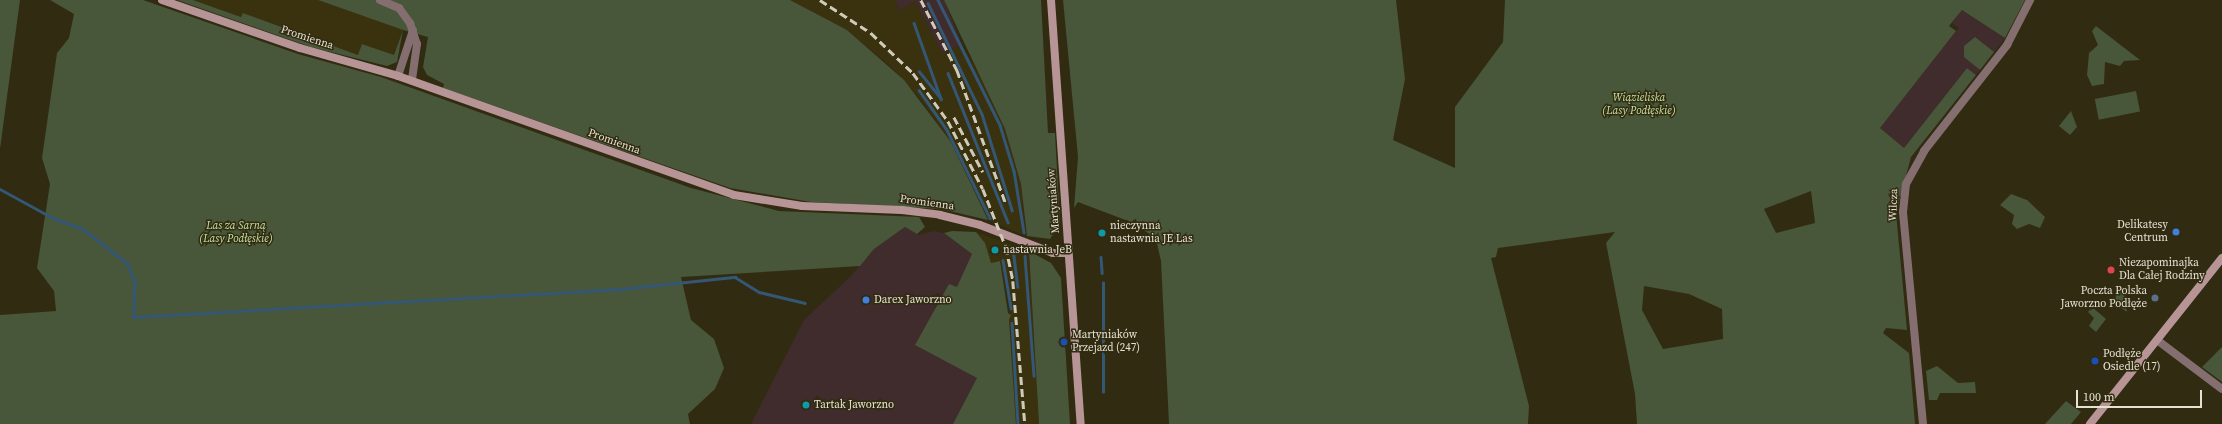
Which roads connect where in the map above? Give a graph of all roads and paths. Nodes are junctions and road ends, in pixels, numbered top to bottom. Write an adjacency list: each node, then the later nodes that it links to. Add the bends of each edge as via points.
1 (162, 0): 6 (street, Promienna, via 300,48)
2 (380, 0): 5 (street, via 399,8)
3 (1051, 0): 8 (street, Martyniaków)
4 (2030, 0): 13 (street, Wilcza, via 2007,45 1924,151 1906,184 1904,218)
5 (413, 29): 6 (street); 7 (street, via 417,44)
6 (398, 76): 7 (street, Promienna)
7 (412, 80): 8 (street, Promienna, via 734,195 802,206 902,210 940,215 980,225 1053,253)
8 (1068, 253): 12 (street, Martyniaków)
9 (2222, 258): 10 (street)
10 (2157, 340): 11 (street); 14 (street)
11 (2222, 389)
12 (1081, 424)
13 (1923, 424)
14 (2090, 424)

